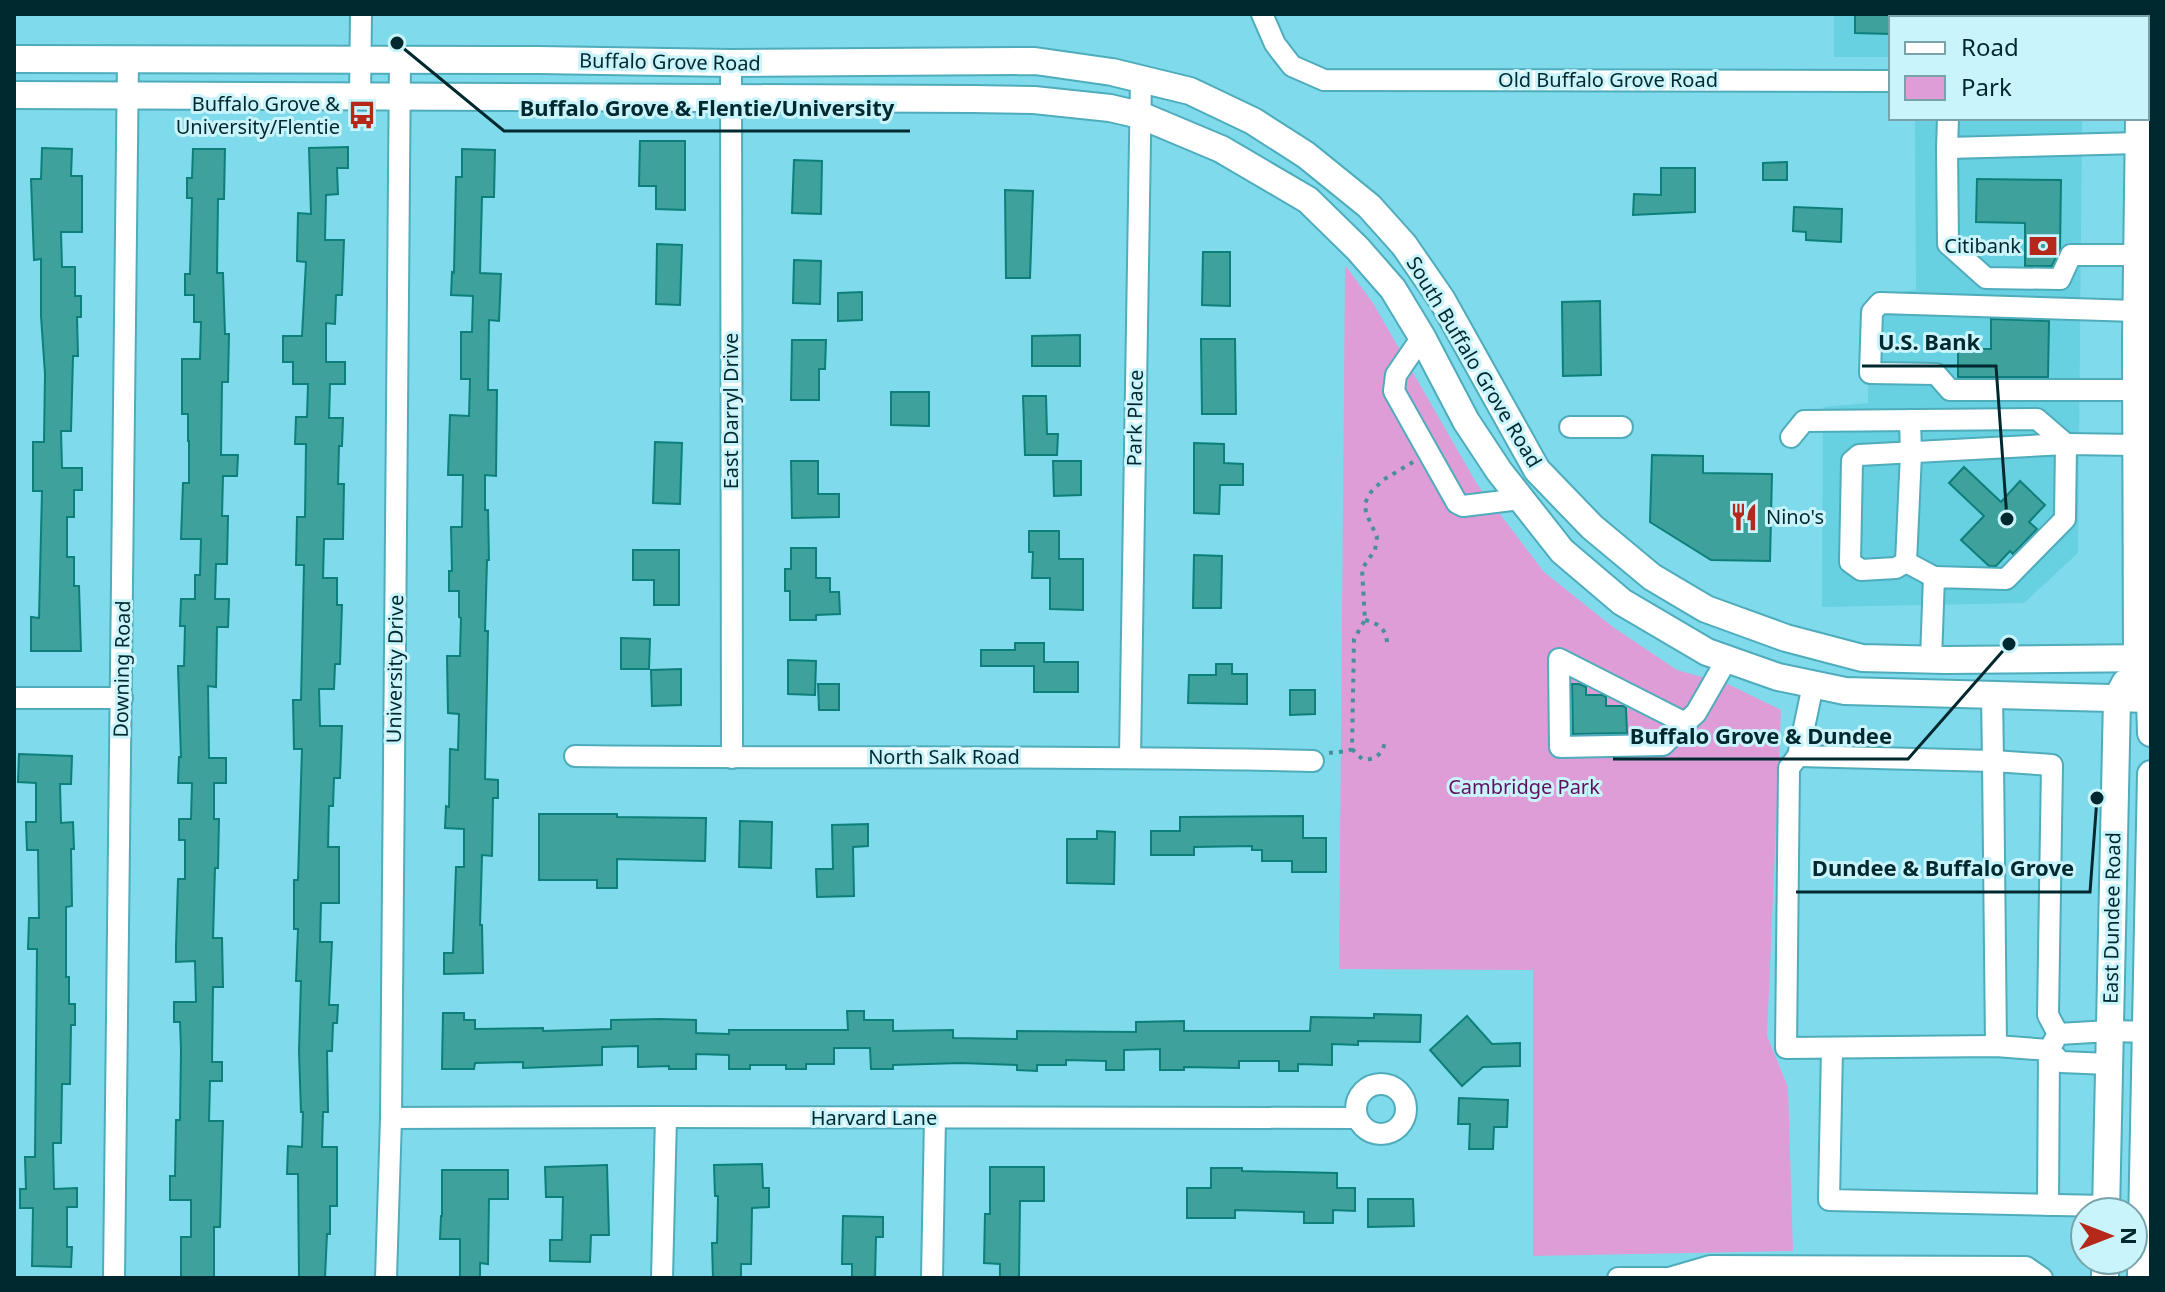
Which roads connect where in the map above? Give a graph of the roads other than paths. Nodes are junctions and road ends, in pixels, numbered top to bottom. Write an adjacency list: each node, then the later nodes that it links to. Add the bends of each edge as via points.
1 (361, 14): 5 (street)
2 (1262, 14): 9 (street, Old Buffalo Grove Road, via 1292,66 1324,80)
3 (14, 59): 4 (main road, Buffalo Grove Road)
4 (128, 59): 5 (main road, Buffalo Grove Road); 11 (street, Downing Road)
5 (360, 59): 6 (main road, Buffalo Grove Road); 12 (street)
6 (400, 60): 7 (main road, Buffalo Grove Road); 13 (street, University Drive)
7 (731, 63): 8 (main road, Buffalo Grove Road, via 1035,61); 14 (street, East Darryl Drive)
8 (1141, 79): 15 (street, Park Place); 19 (main road, Buffalo Grove Road, via 1190,91 1253,121)
9 (1889, 81)
10 (14, 95): 11 (main road, Buffalo Grove Road)
11 (129, 96): 12 (main road, Buffalo Grove Road); 41 (street, Downing Road)
12 (360, 96): 13 (main road, Buffalo Grove Road)
13 (401, 96): 14 (main road, Buffalo Grove Road); 60 (street, University Drive)
14 (731, 97): 15 (main road, Buffalo Grove Road, via 1034,100); 49 (street, East Darryl Drive)
15 (1140, 115): 22 (main road, South Buffalo Grove Road, via 1221,149 1308,200 1393,289); 48 (street, Park Place)
16 (1948, 120): 18 (street)
17 (2139, 131): 18 (street); 20 (main road)
18 (1947, 148): 20 (street, via 1948,244 1986,278 2060,279 2071,255)
19 (1306, 155): 37 (main road, South Buffalo Grove Road, via 1369,206 1404,245 1442,300 1537,470 1592,527 1652,577 1706,609 1786,638 1862,658)
20 (2137, 255): 21 (main road)
21 (2141, 306): 23 (main road); 23 (street, via 1880,303 1872,312 1870,373 1936,374 1950,390)
22 (1422, 337): 31 (main road, South Buffalo Grove Road, via 1466,421); 31 (street, via 1396,375 1394,391 1457,503)
23 (2136, 390): 29 (main road)
24 (1910, 420): 27 (street, via 1804,421); 28 (street, via 2037,419); 30 (street)
25 (1570, 427): 26 (street)
26 (1622, 427)
27 (1791, 437)
28 (2066, 444): 29 (street); 30 (street); 34 (street, via 2065,519 2006,579)
29 (2136, 445): 32 (main road)
30 (1911, 454): 33 (street); 33 (street, via 1859,455 1852,461 1850,562 1861,570 1896,568)
31 (1520, 499): 36 (main road, South Buffalo Grove Road, via 1562,551 1622,602)
32 (2144, 502): 35 (main road)
33 (1906, 562): 34 (street)
34 (1934, 577): 37 (street)
35 (2144, 658): 37 (main road, South Buffalo Grove Road); 42 (main road, East Dundee Road); 43 (main road)
36 (1727, 659): 38 (main road, South Buffalo Grove Road); 44 (street)
37 (1931, 659)
38 (1813, 685): 39 (main road, South Buffalo Grove Road, via 1845,691); 47 (street)
39 (1992, 695): 42 (main road, South Buffalo Grove Road); 51 (street)
40 (14, 698): 41 (street)
41 (122, 698): 68 (street, Downing Road)
42 (2117, 698): 43 (main road, South Buffalo Grove Road); 53 (main road, East Dundee Road)
43 (2151, 699): 45 (main road)
44 (1685, 723): 44 (street, via 1587,674 1559,659 1560,747 1663,745)
45 (2151, 733)
46 (575, 756): 49 (street, North Salk Road)
47 (1798, 756): 51 (street); 57 (street, via 1789,768 1786,1048)
48 (1130, 757): 49 (street, North Salk Road); 50 (street, North Salk Road)
49 (732, 758)
50 (1313, 761)
51 (1993, 761): 55 (street, via 2052,765 2048,1015); 56 (street)
52 (2151, 774): 54 (main road, East Dundee Road)
53 (2110, 1031): 54 (street); 55 (street); 58 (main road, East Dundee Road)
54 (2149, 1032): 64 (main road, East Dundee Road)
55 (2054, 1042): 56 (street); 58 (street, via 2061,1062); 65 (street)
56 (1996, 1046): 57 (street)
57 (1832, 1048): 65 (street, via 1829,1200)
58 (2109, 1064): 63 (main road, East Dundee Road)
59 (666, 1117): 60 (street, Harvard Lane); 61 (street, Harvard Lane); 70 (street)
60 (391, 1118): 69 (street, University Drive)
61 (935, 1118): 62 (street, Harvard Lane); 71 (street)
62 (1357, 1118)
63 (2106, 1196)
64 (2143, 1196)
65 (2048, 1205): 66 (street)
66 (2069, 1206)
67 (1880, 1272): 72 (street, via 1710,1266 1669,1278); 73 (street, via 2026,1267)
68 (114, 1278)
69 (386, 1278)
70 (662, 1278)
71 (932, 1278)
72 (1618, 1278)
73 (2042, 1278)

